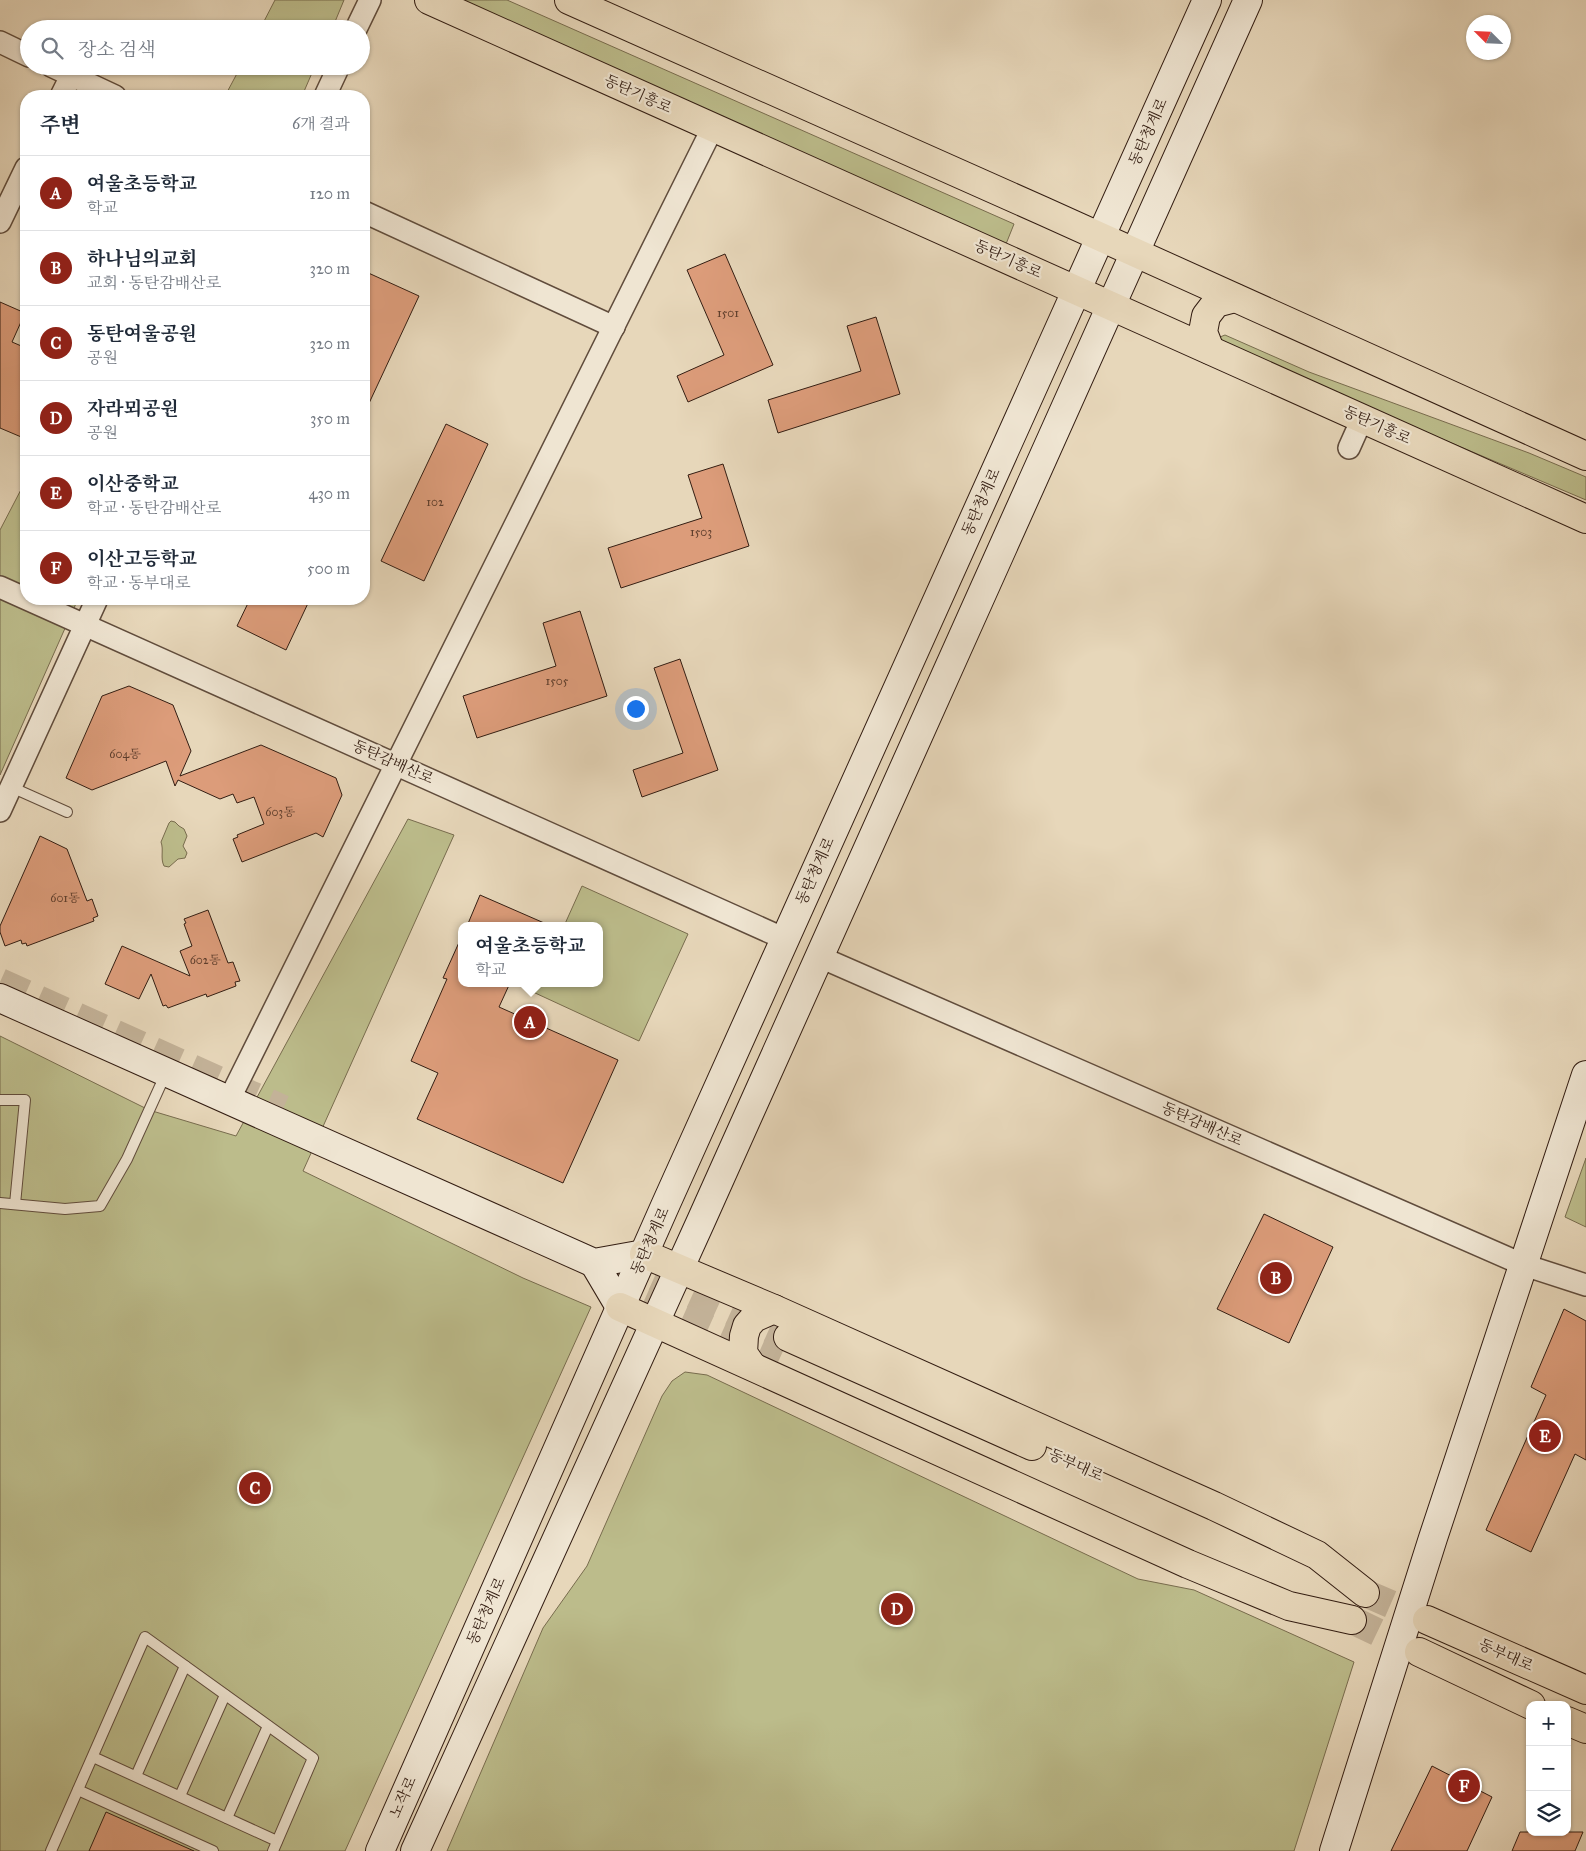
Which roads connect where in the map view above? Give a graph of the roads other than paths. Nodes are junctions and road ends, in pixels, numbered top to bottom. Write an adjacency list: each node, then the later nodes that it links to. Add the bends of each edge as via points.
1 (370, 0): 6 (street)
2 (429, 0): 14 (main road, 동탄기흥로)
3 (569, 0): 18 (main road)
4 (1207, 0): 18 (street, 동탄청계로)
5 (1248, 0): 19 (street)
6 (360, 20)
7 (0, 42): 8 (street)
8 (20, 52)
9 (335, 75): 13 (street)
10 (71, 76): 11 (street); 12 (street)
11 (64, 90)
12 (102, 90)
13 (328, 90)
14 (712, 127): 20 (main road, 동탄기흥로); 23 (street)
15 (20, 180): 17 (street)
16 (370, 215): 23 (street)
17 (0, 222)
18 (1100, 238): 19 (main road); 20 (street, 동탄청계로)
19 (1135, 252): 21 (main road); 22 (street)
20 (1077, 290): 22 (main road, 동탄기흥로); 38 (street, 동탄청계로)
21 (1235, 298): 24 (main road, via 1216,303 1206,316 1203,332); 27 (main road)
22 (1111, 306): 24 (main road, 동탄기흥로); 39 (street)
23 (614, 327): 34 (street)
24 (1210, 350): 25 (main road, 동탄기흥로)
25 (1362, 419): 26 (street); 28 (main road, 동탄기흥로)
26 (1349, 448)
27 (1586, 456)
28 (1586, 519)
29 (0, 587): 30 (street, 동탄감배산로)
30 (20, 596)
31 (40, 605): 33 (street, 동탄감배산로)
32 (94, 605): 33 (street)
33 (85, 625): 34 (street, 동탄감배산로); 35 (street)
34 (396, 764): 38 (street, 동탄감배산로); 44 (street)
35 (11, 787): 36 (street); 37 (lane)
36 (0, 811)
37 (67, 812)
38 (785, 939): 47 (street, 동탄청계로)
39 (820, 957): 49 (street, 동탄감배산로); 50 (street)
40 (0, 998): 41 (street)
41 (167, 1072): 44 (street); 46 (lane, via 127,1159 100,1206 64,1209)
42 (1586, 1075): 49 (street)
43 (0, 1100): 46 (lane, via 25,1100)
44 (229, 1100): 48 (street)
45 (0, 1203): 46 (lane)
46 (15, 1204)
47 (644, 1254): 48 (street); 50 (main road); 52 (street, 동탄청계로)
48 (594, 1263): 52 (street)
49 (1524, 1265): 51 (street, 동탄감배산로); 77 (street)
50 (679, 1270): 53 (main road); 54 (street)
51 (1586, 1285)
52 (620, 1307): 54 (main road); 65 (street, 동탄청계로)
53 (774, 1309): 55 (main road, via 754,1318 747,1326 743,1353); 55 (main road, 동부대로, via 1317,1555 1365,1593 784,1349 1352,1620 1289,1606 1188,1564)
54 (655, 1322): 55 (main road); 76 (street)
55 (752, 1366)
56 (1427, 1620): 59 (main road, 동부대로)
57 (1419, 1652): 61 (main road)
58 (185, 1666): 60 (lane); 66 (lane, via 145,1637); 67 (lane)
59 (1586, 1690)
60 (225, 1695): 63 (lane); 69 (lane)
61 (1526, 1703)
62 (1571, 1723): 64 (main road)
63 (268, 1726): 70 (lane); 71 (lane, via 313,1758)
64 (1586, 1729)
65 (427, 1744): 75 (street, 노작로)
66 (93, 1757): 67 (lane); 68 (lane)
67 (136, 1776): 69 (lane)
68 (78, 1790): 72 (lane); 73 (lane)
69 (180, 1796): 70 (lane)
70 (227, 1818): 71 (lane)
71 (277, 1841): 74 (lane)
72 (51, 1851)
73 (213, 1851)
74 (273, 1851)
75 (380, 1851)
76 (415, 1851)
77 (1334, 1851)

